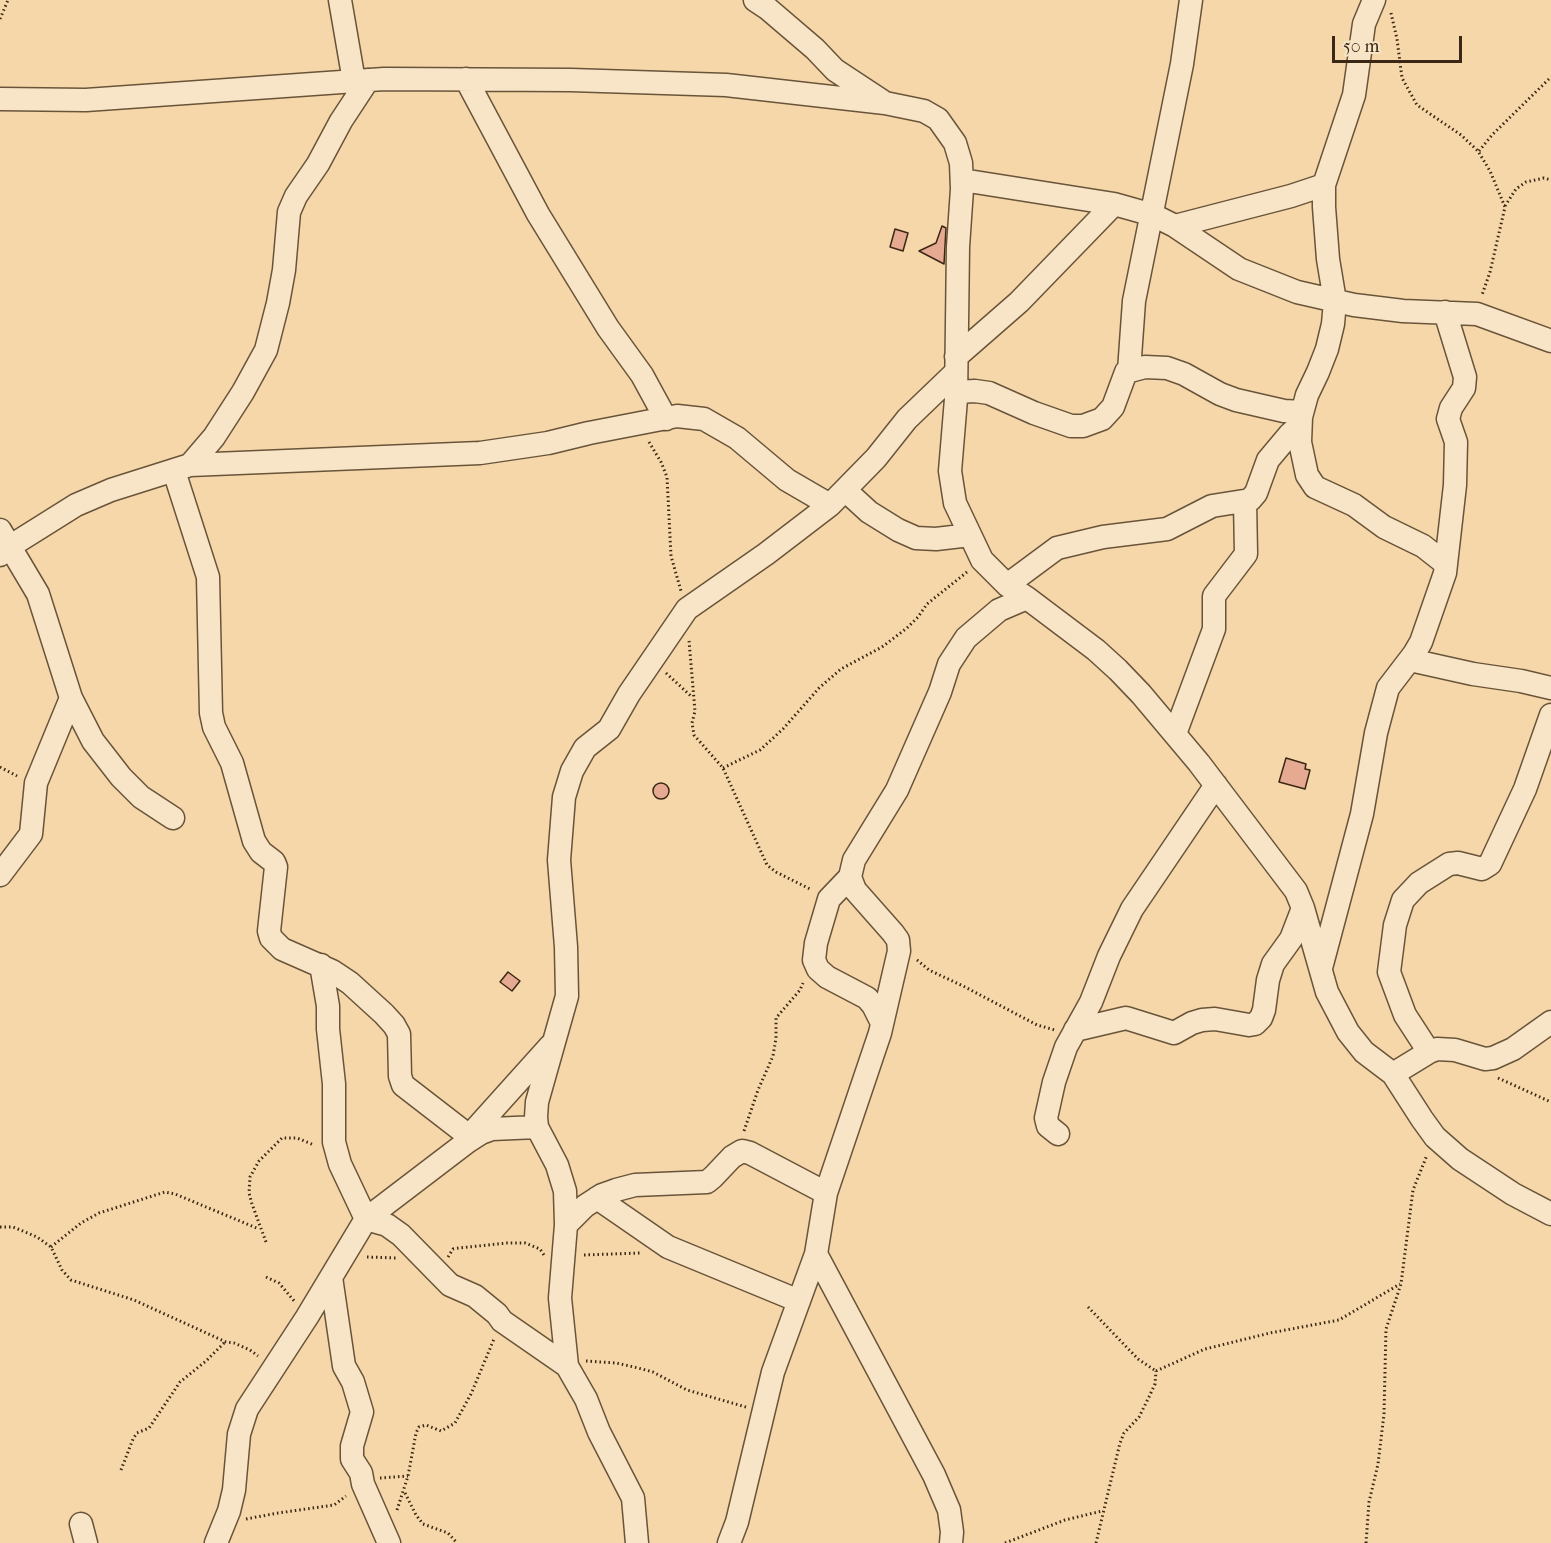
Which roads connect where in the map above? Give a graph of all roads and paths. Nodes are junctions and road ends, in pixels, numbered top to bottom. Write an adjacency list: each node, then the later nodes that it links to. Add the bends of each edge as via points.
1 (8, 0): 6 (path)
2 (340, 0): 9 (street)
3 (755, 0): 11 (street, via 835,70)
4 (1191, 0): 18 (street)
5 (1382, 4): 12 (path, via 1397,39 1402,78 1417,105); 15 (street, via 1364,24 1354,94)
6 (0, 19)
7 (1551, 77): 12 (path)
8 (466, 79): 9 (street); 11 (street, via 726,85); 27 (street, via 538,214)
9 (361, 81): 10 (street, via 86,100); 29 (street, via 289,212 284,270 266,350 214,437)
10 (0, 99)
11 (885, 103): 13 (street, via 924,111 938,119 955,143)
12 (1478, 151): 17 (path)
13 (962, 180): 16 (street); 25 (street)
14 (1551, 180): 17 (path, via 1526,182 1516,189)
15 (1324, 185): 19 (street); 20 (street, via 1328,259)
16 (1113, 204): 18 (street); 25 (street)
17 (1505, 207): 22 (path)
18 (1153, 215): 19 (street); 24 (street, via 1134,301)
19 (1175, 226): 20 (street, via 1239,269 1297,292)
20 (1335, 301): 21 (street, via 1403,311); 26 (street, via 1327,349)
21 (1445, 312): 22 (street); 35 (street, via 1465,377 1464,388 1448,419 1455,437 1455,477)
22 (1477, 314): 23 (street)
23 (1551, 341)
24 (1129, 371): 25 (street, via 1123,377 1113,407 1102,419 1083,426 1071,426 975,391); 26 (street, via 1167,368 1236,400)
25 (956, 374): 30 (street, via 907,419); 32 (street, via 950,471 955,503)
26 (1301, 418): 31 (street, via 1268,460 1256,494); 35 (street, via 1304,462 1315,487 1354,505)
27 (666, 419): 28 (street); 30 (street, via 704,419 737,438 787,480)
28 (632, 426): 29 (street, via 480,453); 38 (path, via 650,443 667,477 671,556)
29 (182, 468): 33 (street, via 111,490); 55 (street, via 208,577 214,727 232,763 254,841 276,867 269,931 282,949)
30 (837, 498): 32 (street, via 916,538); 38 (street)
31 (1245, 501): 36 (street, via 1212,506 1167,529 1103,537 1057,548); 45 (street, via 1246,554 1214,596 1214,629)
32 (970, 535): 34 (street)
33 (3, 544): 42 (street, via 38,594)
34 (982, 560): 36 (street); 46 (path, via 927,604 907,628 841,669 760,750)
35 (1446, 564): 40 (street, via 1421,642)
36 (1007, 585): 37 (street)
37 (1028, 598): 45 (street, via 1118,670); 50 (street, via 999,610 966,638 949,664 912,759 854,860)
38 (687, 609): 39 (street); 43 (path)
39 (651, 660): 43 (path); 60 (street, via 609,729 585,748 564,797 559,860 567,996)
40 (1410, 660): 41 (street); 56 (street, via 1388,687 1362,814)
41 (1551, 688)
42 (71, 698): 48 (street, via 93,741 121,777 141,797); 49 (street, via 36,783 31,834)
43 (694, 698): 46 (path, via 694,735)
44 (1551, 715): 61 (street, via 1525,789 1490,864 1482,869 1449,864 1419,883 1403,900 1395,924 1389,972 1405,1015)
45 (1175, 734): 47 (street)
46 (723, 768): 51 (path, via 767,865)
47 (1216, 785): 52 (street, via 1284,874); 59 (street, via 1132,909)
48 (173, 818)
49 (0, 874)
50 (850, 877): 51 (street); 53 (street, via 855,890)
51 (829, 899): 54 (street)
52 (1303, 908): 56 (street); 59 (street, via 1291,939 1273,964 1264,1010 1255,1024 1202,1020 1174,1033 1126,1018)
53 (899, 945): 58 (street); 59 (path, via 929,970 1037,1025 1065,1032)
54 (814, 960): 58 (street, via 827,977 867,999); 69 (path, via 800,990 776,1018 773,1056 749,1113)
55 (321, 964): 68 (street, via 350,983 397,1029 403,1085); 70 (street, via 328,1006 334,1142)
56 (1320, 970): 63 (street, via 1327,992 1355,1043)
57 (1551, 1022): 62 (street, via 1513,1049)
58 (882, 1023): 71 (street)
59 (1075, 1030): 66 (street, via 1066,1047 1046,1118 1048,1126)
60 (556, 1039): 65 (street, via 537,1102); 68 (street)
61 (1429, 1052): 62 (street, via 1445,1049); 63 (street)
62 (1485, 1059): 64 (path, via 1497,1078)
63 (1393, 1074): 67 (street)
64 (1551, 1102)
65 (537, 1127): 68 (street, via 492,1129); 75 (street, via 557,1165 565,1191)
66 (1058, 1134)
67 (1435, 1137): 73 (street, via 1513,1194); 87 (path, via 1413,1190)
68 (468, 1139): 74 (street)
69 (742, 1151): 71 (street); 72 (street, via 707,1182 635,1185)
70 (340, 1164): 74 (street); 77 (path, via 297,1138 277,1142 249,1177 249,1193)
71 (826, 1193): 81 (street)
72 (597, 1198): 75 (street); 80 (street)
73 (1551, 1214)
74 (366, 1219): 82 (street); 84 (street, via 387,1225 401,1235)
75 (566, 1225): 83 (street)
76 (0, 1227): 79 (path, via 13,1227)
77 (259, 1228): 78 (path); 79 (path, via 165,1192 99,1214)
78 (266, 1242)
79 (51, 1247): 93 (path, via 71,1280 134,1300)
80 (668, 1247): 83 (path, via 653,1252); 89 (street)
81 (816, 1254): 89 (street); 109 (street, via 934,1474 949,1510)
82 (344, 1255): 84 (path); 86 (street)
83 (564, 1255): 88 (street)
84 (423, 1260): 88 (path, via 444,1261 453,1249 465,1246 525,1243 540,1249); 92 (street, via 450,1285 475,1296)
85 (266, 1277): 91 (path, via 279,1283)
86 (331, 1277): 91 (street); 100 (street, via 344,1366 362,1412 352,1459)
87 (1401, 1284): 96 (path, via 1339,1320 1205,1349); 112 (path, via 1386,1329 1384,1414)
88 (561, 1285): 94 (street)
89 (799, 1301): 97 (street, via 773,1372)
90 (1088, 1306): 96 (path, via 1138,1359)
91 (307, 1317): 95 (street)
92 (502, 1321): 94 (street); 99 (path, via 455,1423 441,1431 426,1425 419,1427)
93 (226, 1342): 95 (path, via 250,1350); 98 (path, via 180,1382 149,1428 133,1439)
94 (567, 1363): 97 (path, via 616,1363 638,1368 687,1389); 107 (street, via 633,1498)
95 (272, 1370): 104 (street, via 243,1418 234,1490)
96 (1156, 1371): 103 (path, via 1149,1397 1120,1443)
97 (764, 1412): 108 (street)
98 (121, 1470)
99 (408, 1476): 100 (path, via 376,1478); 101 (path)
100 (363, 1484): 104 (path, via 334,1505 278,1512); 105 (street)
101 (404, 1492): 102 (path); 106 (path, via 423,1524 448,1533)
102 (396, 1510)
103 (1102, 1511): 110 (path, via 1065,1520); 111 (path)
104 (220, 1534)
105 (389, 1543)
106 (457, 1543)
107 (637, 1543)
108 (729, 1543)
109 (951, 1543)
110 (1005, 1543)
111 (1096, 1543)
112 (1366, 1543)

